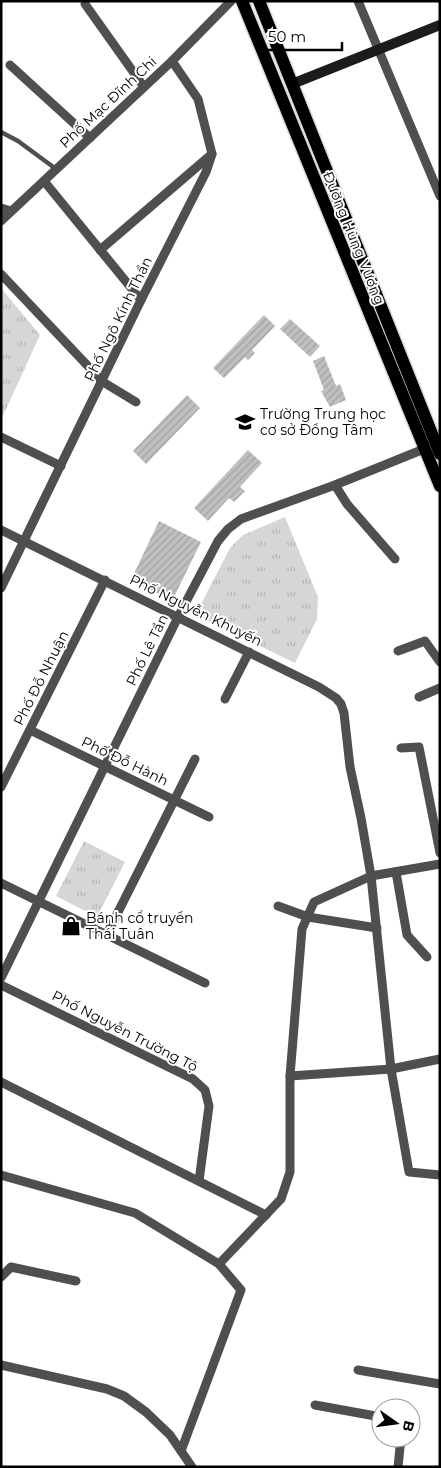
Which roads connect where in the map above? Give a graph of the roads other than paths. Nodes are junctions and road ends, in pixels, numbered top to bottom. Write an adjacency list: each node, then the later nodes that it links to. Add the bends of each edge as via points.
1 (231, 1): 8 (street, Phố Mạc Đĩnh Chi)
2 (242, 1): 27 (main road, Đường Hùng Vương)
3 (259, 1): 10 (main road, Đường Hùng Vương)
4 (358, 1): 7 (street)
5 (85, 4): 11 (street)
6 (440, 25): 7 (street)
7 (378, 49): 10 (street); 17 (street)
8 (172, 61): 11 (street, Phố Mạc Đĩnh Chi); 14 (street, via 198,99)
9 (10, 65): 13 (street)
10 (292, 84): 28 (main road, Đường Hùng Vương)
11 (144, 87): 13 (street, Phố Mạc Đĩnh Chi)
12 (1, 132): 15 (lane)
13 (90, 138): 15 (street, Phố Mạc Đĩnh Chi)
14 (212, 154): 21 (street); 23 (street, Phố Ngô Kính Thần)
15 (56, 169): 16 (street, Phố Mạc Đĩnh Chi)
16 (44, 181): 19 (street, Phố Mạc Đĩnh Chi); 21 (street)
17 (440, 196)
18 (1, 208): 19 (street)
19 (11, 212): 20 (street, Phố Mạc Đĩnh Chi)
20 (1, 221)
21 (100, 250): 23 (street)
22 (1, 274): 24 (street)
23 (141, 300): 24 (street, Phố Ngô Kính Thần)
24 (103, 382): 25 (street); 29 (street, Phố Ngô Kính Thần)
25 (136, 402)
26 (1, 437): 29 (street)
27 (424, 449): 30 (street, Phố Lê Tần); 31 (main road, Đường Hùng Vương)
28 (440, 454)
29 (61, 466): 33 (street, Phố Ngô Kính Thần)
30 (335, 484): 34 (street, via 347,504); 37 (street, Phố Lê Tần, via 241,520 228,529 218,541)
31 (440, 486)
32 (1, 530): 33 (street, Phố Nguyễn Khuyến)
33 (24, 541): 35 (street, Phố Nguyễn Khuyến); 36 (street, Phố Ngô Kính Thần)
34 (395, 559)
35 (105, 580): 37 (street, Phố Nguyễn Khuyến); 44 (street, Phố Đỗ Nhuận)
36 (1, 588)
37 (178, 617): 39 (street, Phố Nguyễn Khuyến); 47 (street, Phố Lê Tần)
38 (398, 651): 40 (street, via 426,641)
39 (249, 652): 43 (street); 54 (street, Phố Nguyễn Khuyến, via 336,698 344,713 350,767)
40 (440, 662)
41 (440, 688): 42 (street)
42 (419, 697)
43 (225, 699)
44 (30, 730): 47 (street, Phố Đỗ Hành); 48 (street, Phố Đỗ Nhuận)
45 (401, 748): 51 (street, via 419,747)
46 (195, 758): 49 (street)
47 (105, 766): 49 (street, Phố Đỗ Hành); 56 (street, Phố Lê Tần)
48 (1, 787)
49 (174, 800): 50 (street, Phố Đỗ Hành); 60 (street)
50 (209, 817)
51 (440, 853)
52 (440, 864): 53 (street)
53 (396, 872): 54 (street); 61 (street, via 407,935)
54 (372, 876): 58 (street, via 314,902); 59 (street, Phố Nguyễn Khuyến)
55 (1, 883): 56 (street)
56 (39, 901): 60 (street); 62 (street, Phố Lê Tần)
57 (278, 906): 58 (street)
58 (308, 917): 59 (street); 67 (street, via 302,929)
59 (377, 928): 66 (street, Phố Nguyễn Khuyến)
60 (107, 934): 63 (street)
61 (427, 956)
62 (1, 978)
63 (205, 982)
64 (1, 985): 71 (street, Phố Nguyễn Trường Tộ, via 193,1079 205,1090 209,1106)
65 (440, 1059): 66 (street)
66 (391, 1068): 67 (street); 70 (street, Phố Nguyễn Khuyến, via 408,1172)
67 (290, 1076): 72 (street, via 290,1172 281,1199)
68 (1, 1082): 71 (street)
69 (1, 1175): 73 (street, via 135,1213)
70 (440, 1175)
71 (199, 1181): 72 (street)
72 (266, 1215): 73 (street)
73 (219, 1264): 82 (street, via 240,1290)
74 (1, 1277): 75 (street, via 11,1268)
75 (76, 1281)
76 (1, 1364): 82 (street, via 124,1396 170,1435)
77 (358, 1370): 78 (street)
78 (440, 1384)
79 (316, 1405): 80 (street)
80 (371, 1414)
81 (399, 1448): 84 (street)
82 (181, 1451): 83 (street)
83 (192, 1467)
84 (398, 1467)

